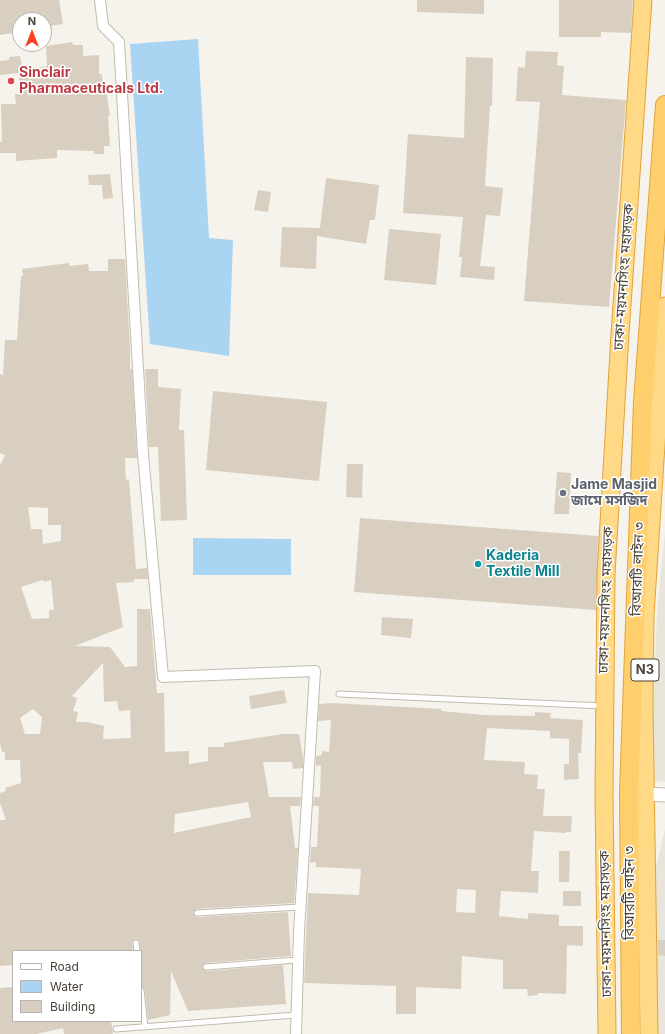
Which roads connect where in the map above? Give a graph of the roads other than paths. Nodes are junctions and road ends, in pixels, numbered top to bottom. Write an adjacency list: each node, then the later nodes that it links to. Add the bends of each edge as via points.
1 (100, 0): 9 (street, via 103,26 119,42 143,454 163,677 315,671)
2 (643, 0): 6 (highway, ঢাকা-ময়মনসিংহ মহাসড়ক, via 606,566)
3 (665, 105): 21 (highway, বিআরটি লাইন ৩, via 643,410 629,791)
4 (665, 307): 7 (highway, N3, via 645,615)
5 (339, 694): 6 (lane)
6 (604, 706): 20 (highway, ঢাকা-ময়মনসিংহ মহাসড়ক)
7 (646, 794): 8 (street); 22 (highway, N3)
8 (665, 795)
9 (300, 907): 10 (lane); 13 (street)
10 (196, 913)
11 (136, 943): 12 (lane)
12 (137, 950)
13 (297, 960): 14 (lane); 16 (street)
14 (206, 967)
15 (142, 999): 17 (lane)
16 (295, 1015): 17 (lane); 19 (street)
17 (145, 1027): 18 (lane)
18 (116, 1029)
19 (296, 1034)
20 (607, 1034)
21 (631, 1034)
22 (649, 1034)

